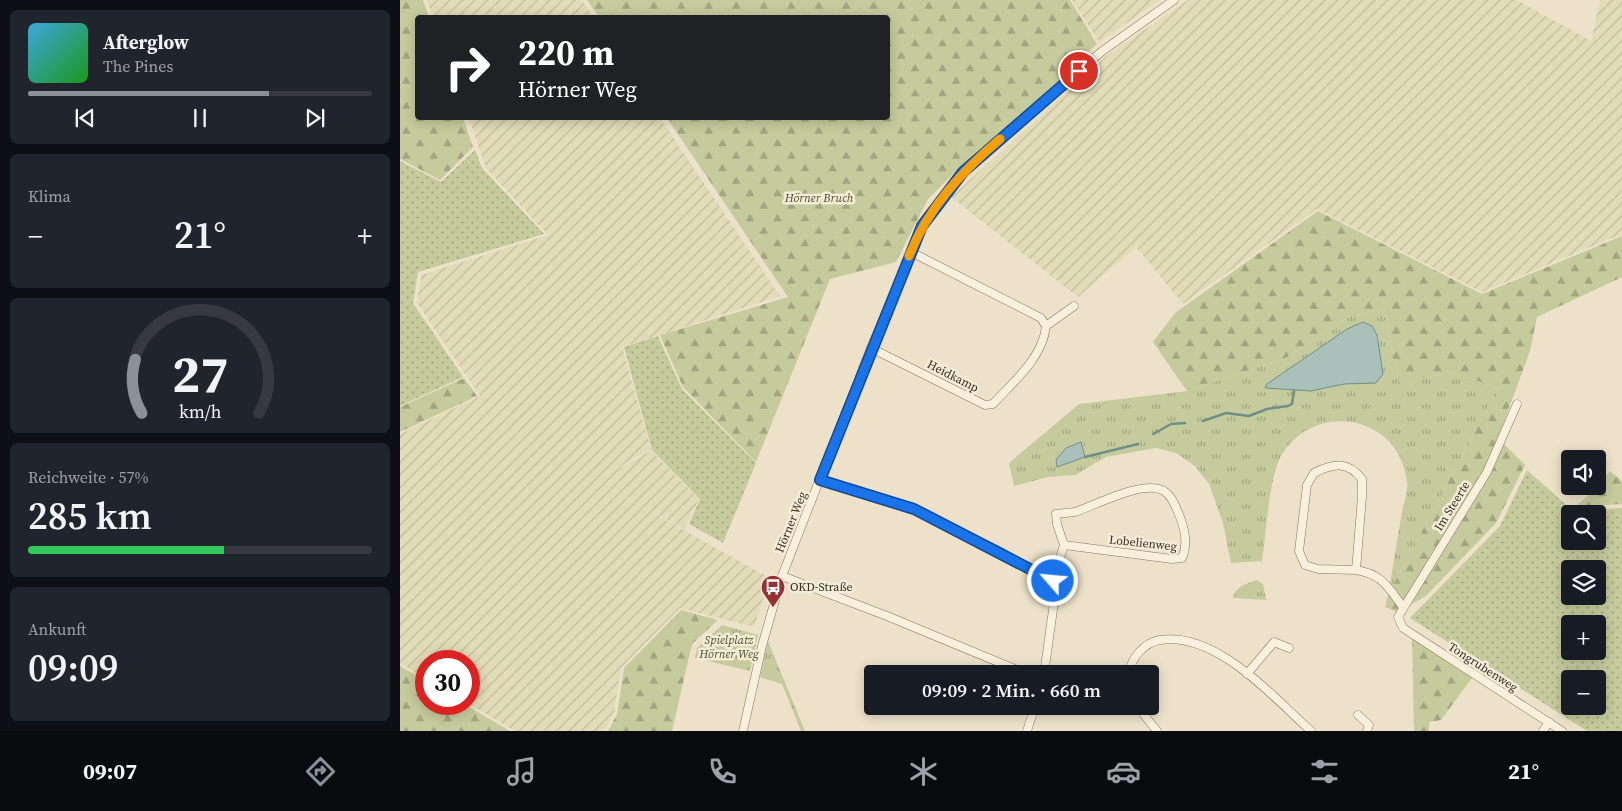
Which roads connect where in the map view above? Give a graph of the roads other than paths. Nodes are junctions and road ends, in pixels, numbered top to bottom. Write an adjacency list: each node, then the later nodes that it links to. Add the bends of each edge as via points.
1 (1174, 0): 2 (street, Hörner Weg, via 1101,52 963,172 922,226)
2 (910, 252): 4 (street, via 1041,318); 5 (street, Hörner Weg)
3 (1074, 306): 4 (street)
4 (1046, 326): 5 (street, Heidkamp, via 1045,336 1032,361 993,404 985,405)
5 (871, 348): 7 (street, Hörner Weg)
6 (1517, 404): 12 (street, Im Steerte, via 1487,472)
7 (820, 480): 10 (street, Hörner Weg); 11 (street, via 914,509)
8 (1064, 545): 8 (street, Lobelienweg, via 1056,514 1072,512 1123,493 1152,488 1164,491 1174,501 1182,522 1186,548 1182,558 1172,559); 11 (street)
9 (1356, 570): 9 (street, via 1318,569 1305,565 1299,552 1307,485 1314,473 1336,464 1350,467 1362,480); 12 (street, via 1372,573 1385,582)
10 (782, 576): 15 (street); 23 (street, Hörner Weg)
11 (1055, 581): 16 (street)
12 (1403, 607): 13 (street, Im Steerte)
13 (1398, 617): 22 (street, Tongrubenweg, via 1403,628)
14 (1289, 648): 18 (street, via 1274,642)
15 (1005, 665)
16 (1045, 665)
17 (1131, 665): 18 (street, via 1148,644 1166,639 1208,647)
18 (1246, 674): 26 (street)
19 (1032, 715): 24 (street)
20 (1144, 715): 25 (street)
21 (1358, 715): 27 (street, via 1369,725)
22 (1548, 722): 28 (street); 29 (street, Tongrubenweg)
23 (743, 731)
24 (1027, 731)
25 (1156, 731)
26 (1312, 731)
27 (1367, 731)
28 (1543, 731)
29 (1562, 731)

